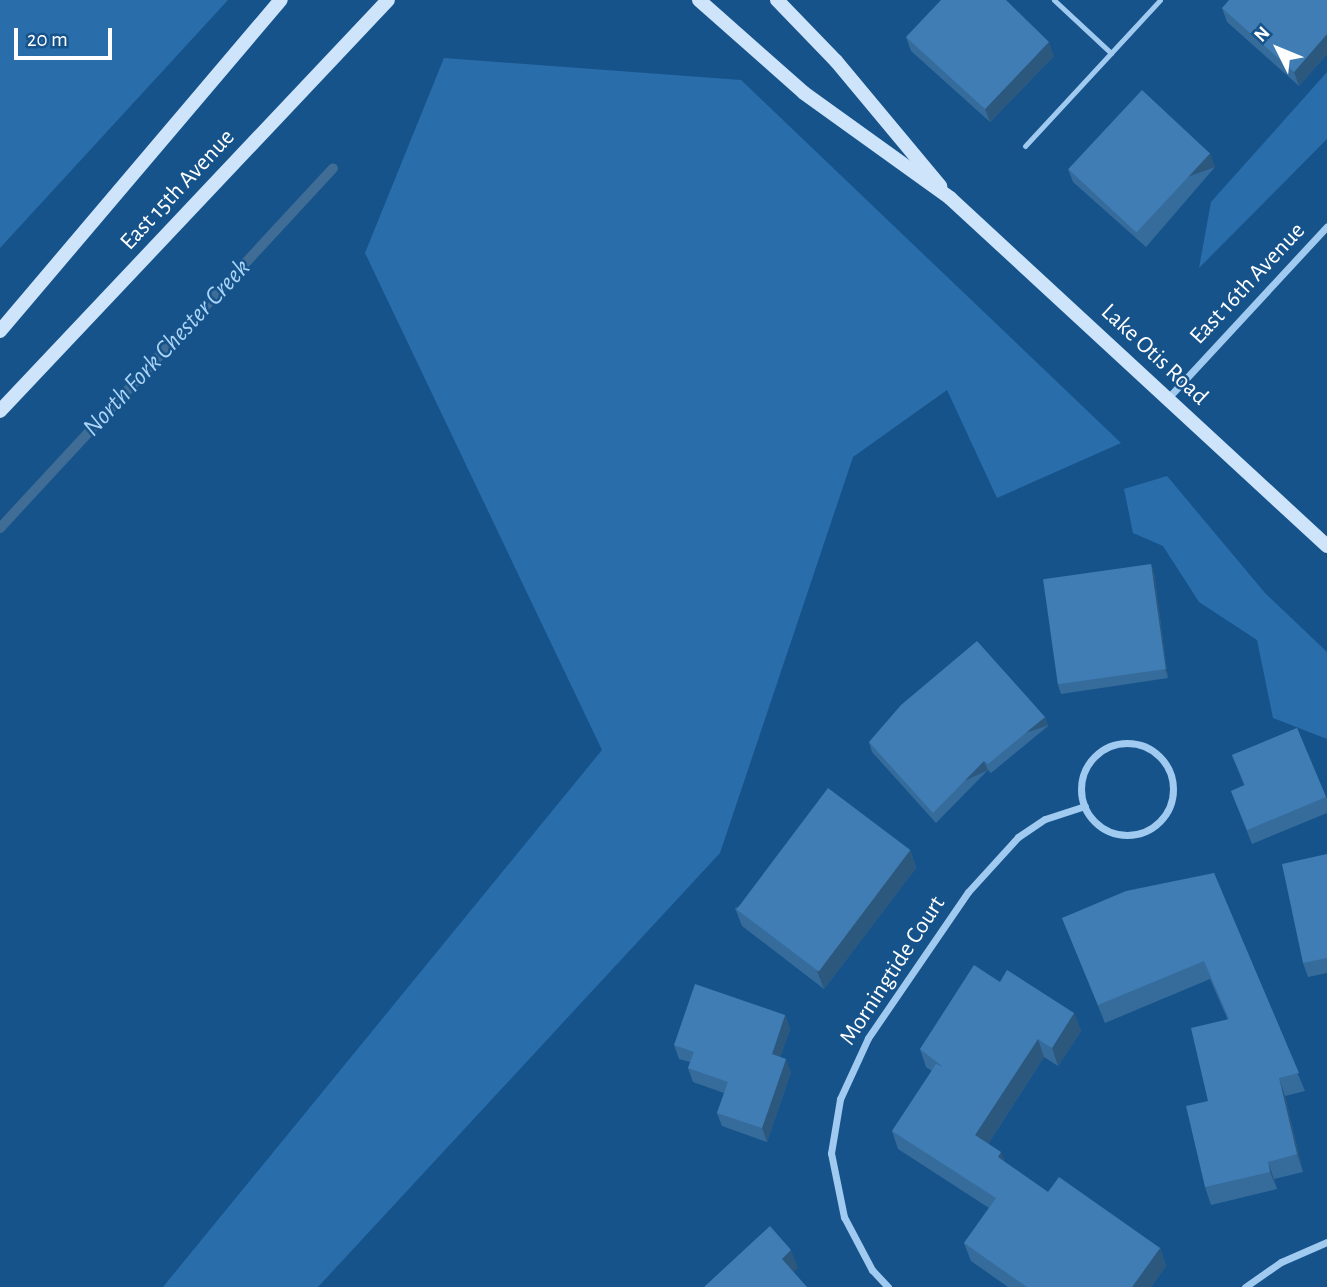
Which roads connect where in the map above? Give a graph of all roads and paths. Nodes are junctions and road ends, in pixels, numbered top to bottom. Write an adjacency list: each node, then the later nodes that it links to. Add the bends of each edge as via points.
1 (281, 0): 11 (main road, East 15th Avenue)
2 (388, 0): 13 (main road, East 15th Avenue)
3 (699, 0): 9 (main road, Lake Otis Road, via 804,93)
4 (777, 0): 9 (main road, Lake Otis Road, via 836,61)
5 (1054, 0): 7 (lane)
6 (1160, 0): 7 (lane)
7 (1111, 53): 8 (lane)
8 (1025, 146)
9 (950, 198): 12 (main road, Lake Otis Road)
10 (1327, 226): 12 (street, East 16th Avenue)
11 (0, 331)
12 (1168, 398): 14 (main road, Lake Otis Road)
13 (0, 411)
14 (1327, 547)
15 (1085, 806): 15 (street, via 1105,830 1120,835 1143,832 1163,819 1170,806 1171,775 1153,751 1140,745 1111,746 1098,753 1086,771 1081,792); 17 (street, Morningtide Court, via 1045,819 1018,837 968,892 867,1038 840,1099 831,1153 844,1217 872,1270)
16 (1327, 1242): 18 (street, via 1281,1262)
17 (888, 1287)
18 (1245, 1287)

